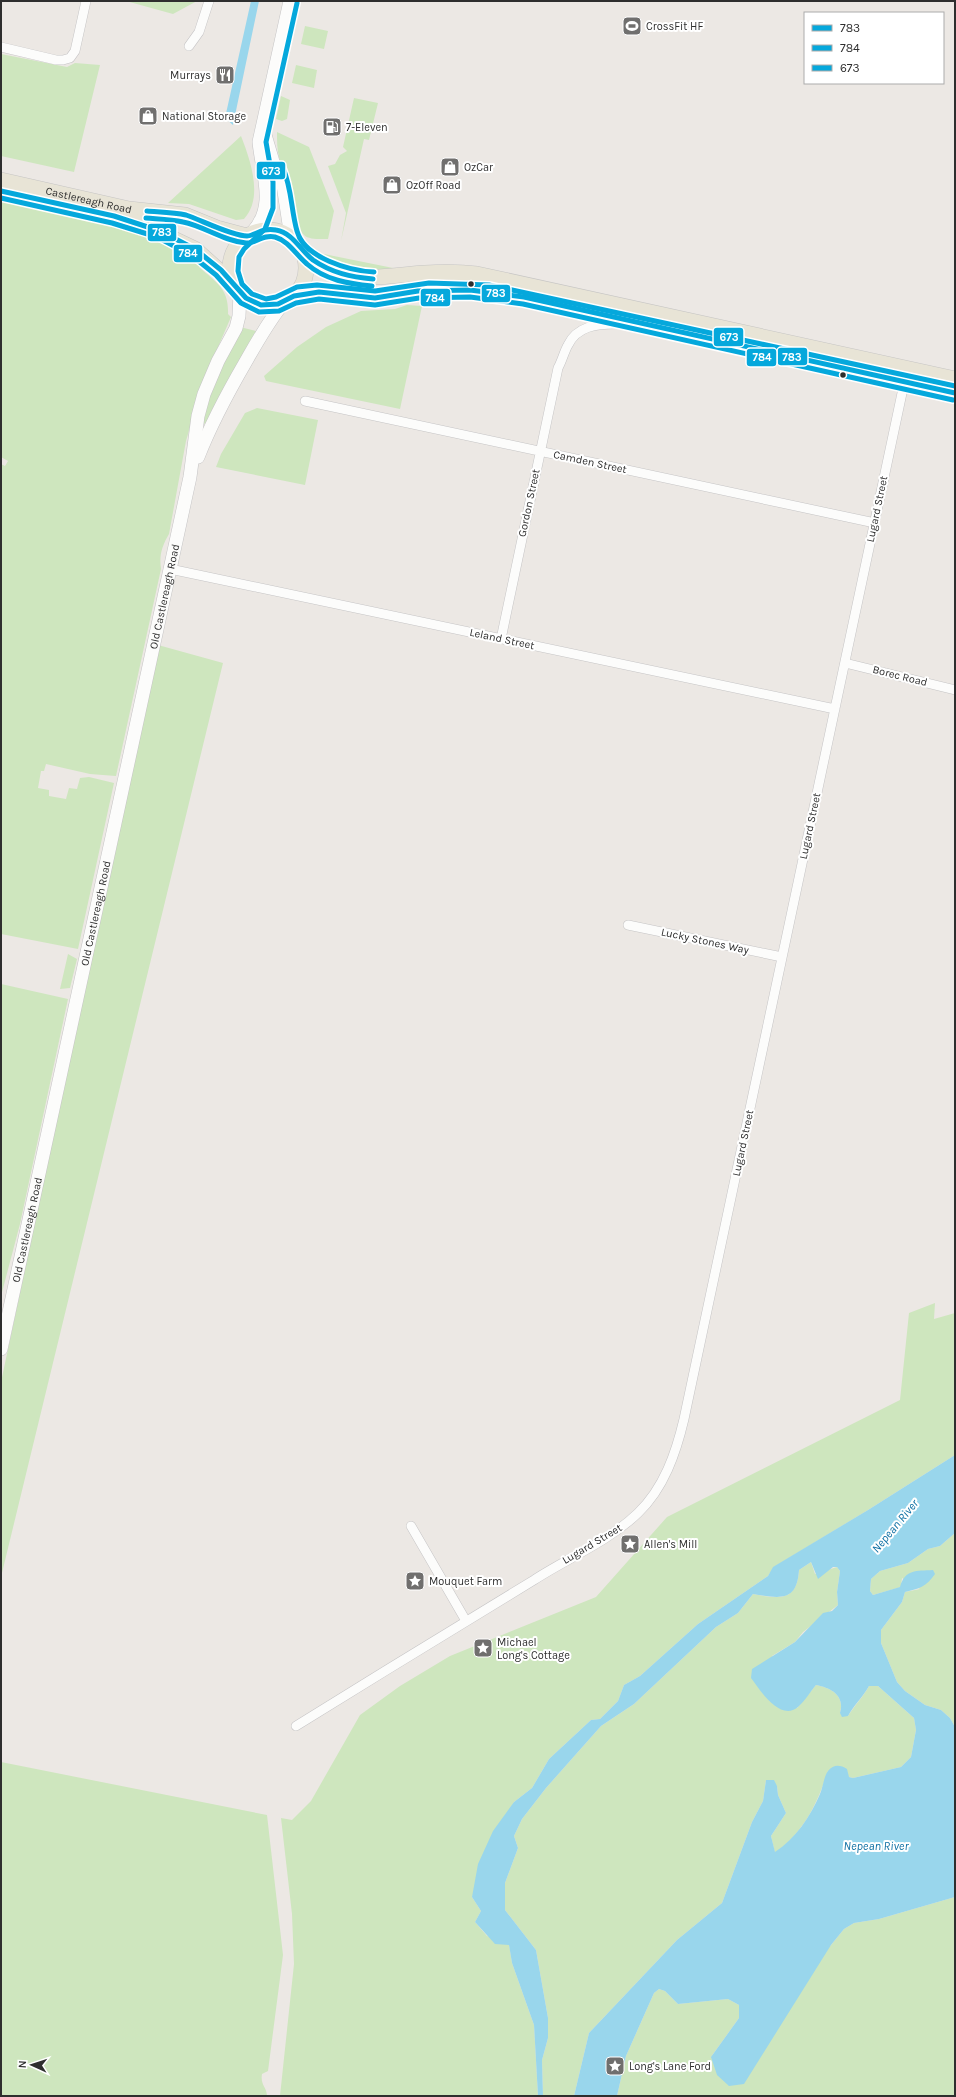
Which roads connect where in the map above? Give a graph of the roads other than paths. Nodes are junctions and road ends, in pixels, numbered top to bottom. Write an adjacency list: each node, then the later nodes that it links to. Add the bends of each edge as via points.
1 (86, 1): 5 (street, via 75,51 70,58 56,60)
2 (209, 1): 4 (street, via 199,32)
3 (290, 1): 6 (street)
4 (189, 46)
5 (1, 47)
6 (263, 127): 9 (street, via 259,142 267,197 258,226); 10 (street, via 283,185)
7 (1, 180): 9 (main road, Castlereagh Road, via 129,208 185,216 217,228)
8 (1, 191): 12 (main road, Castlereagh Road, via 140,223 195,249)
9 (250, 235): 10 (main road, via 268,229); 12 (main road, via 233,252 231,273)
10 (291, 237): 11 (main road)
11 (302, 250): 13 (main road, via 306,262 305,274 301,286); 15 (main road, via 312,260 332,271 353,277 371,279 442,272 483,275)
12 (237, 288): 13 (main road, via 246,298 261,305 269,306); 20 (street, Old Castlereagh Road, via 239,316 236,328 204,394 198,416)
13 (290, 298): 14 (main road, via 319,292 375,298 425,291 470,290 524,297); 20 (street, Old Castlereagh Road, via 267,325 233,384 210,427)
14 (646, 324): 15 (main road); 19 (street, Gordon Street, via 608,324 585,328 573,336 558,368)
15 (906, 375): 16 (main road); 17 (main road); 21 (street, Lugard Street)
16 (955, 379)
17 (955, 393)
18 (304, 402): 19 (street, Camden Street)
19 (540, 451): 21 (street, Camden Street); 23 (street, Gordon Street)
20 (190, 478): 22 (street, Old Castlereagh Road)
21 (875, 523): 24 (street, Lugard Street)
22 (170, 569): 23 (street, Leland Street); 29 (street, Old Castlereagh Road)
23 (501, 639): 26 (street, Leland Street)
24 (845, 663): 25 (street, Borec Road); 26 (street, Lugard Street)
25 (955, 690)
26 (835, 709): 28 (street, Lugard Street)
27 (628, 925): 28 (street, Lucky Stones Way)
28 (782, 957): 31 (street, Lugard Street, via 684,1419 667,1472 639,1512 620,1529)
29 (1, 1349)
30 (411, 1526): 31 (street)
31 (466, 1621): 32 (street, Lugard Street)
32 (296, 1726)

